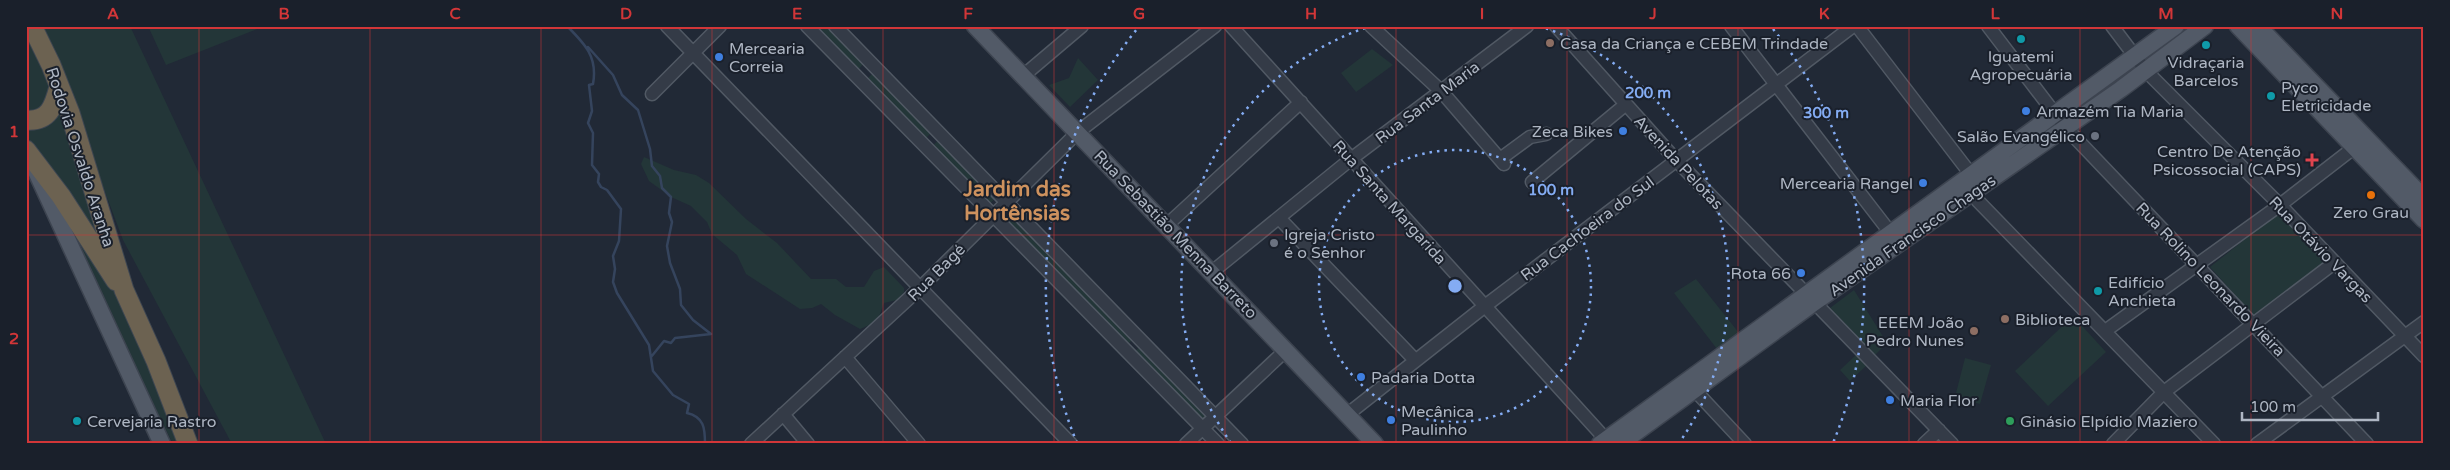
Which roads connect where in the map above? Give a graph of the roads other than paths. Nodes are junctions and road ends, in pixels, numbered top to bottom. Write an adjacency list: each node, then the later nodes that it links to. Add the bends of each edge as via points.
1 (32, 26): 29 (highway, Rodovia Osvaldo Aranha)
2 (666, 26): 22 (street)
3 (720, 26): 22 (street)
4 (807, 26): 27 (street)
5 (835, 26): 24 (street)
6 (975, 26): 26 (main road, Rua Sebastião Menna Barreto)
7 (1082, 26): 26 (street)
8 (1215, 26): 37 (street, Rua Bagé)
9 (1231, 26): 32 (street, Rua Santa Margarida)
10 (1371, 26): 30 (street)
11 (1527, 26): 30 (street, Rua Santa Maria)
12 (1556, 26): 33 (street, Avenida Pelotas)
13 (1731, 26): 28 (street)
14 (1853, 26): 28 (street, Rua Cachoeira do Sul)
15 (1857, 26): 45 (street)
16 (1988, 26): 35 (street, Rua Rolino Leonardo Vieira)
17 (2112, 26): 23 (street, Rua Otávio Vargas)
18 (2176, 26): 23 (main road, Avenida Francisco Chagas)
19 (2205, 26): 25 (main road, Avenida Francisco Chagas)
20 (2238, 26): 39 (main road)
21 (2258, 26): 39 (main road)
22 (693, 54): 31 (street); 57 (street)
23 (2134, 57): 25 (street, Rua Otávio Vargas); 35 (main road, Avenida Francisco Chagas)
24 (872, 65): 27 (street); 36 (street)
25 (2146, 71): 35 (main road, Avenida Francisco Chagas); 48 (street, Rua Otávio Vargas)
26 (1023, 76): 37 (main road, Rua Sebastião Menna Barreto)
27 (859, 79): 40 (street)
28 (1775, 85): 43 (street, Rua Cachoeira do Sul); 53 (street)
29 (59, 87): 34 (highway, via 54,104 41,120); 58 (highway, Rodovia Osvaldo Aranha, via 70,113)
30 (1442, 92): 38 (street, via 1502,162 1530,137); 42 (street, Rua Santa Maria)
31 (652, 94)
32 (1302, 102): 42 (street, Rua Santa Margarida); 52 (street)
33 (1625, 105): 43 (street, Avenida Pelotas); 44 (street)
34 (26, 120)
35 (2061, 121): 45 (main road, Avenida Francisco Chagas); 55 (street, Rua Rolino Leonardo Vieira)
36 (938, 132): 40 (street); 47 (street)
37 (1078, 132): 47 (street, Rua Bagé); 52 (main road, Rua Sebastião Menna Barreto)
38 (1546, 134)
39 (2360, 144): 46 (main road); 48 (street); 51 (main road)
40 (924, 146): 49 (street)
41 (28, 153): 58 (highway, Rodovia Osvaldo Aranha); 80 (main road)
42 (1351, 159): 50 (street, Rua Santa Maria); 60 (street, Rua Santa Margarida)
43 (1676, 160): 59 (street, Avenida Pelotas); 60 (street, Rua Cachoeira do Sul)
44 (1532, 182)
45 (1972, 184): 53 (main road, Avenida Francisco Chagas); 63 (street)
46 (2424, 198)
47 (1005, 202): 49 (street, Rua Bagé); 65 (street)
48 (2280, 205): 54 (street, Rua Otávio Vargas); 55 (street)
49 (993, 216): 57 (street, Rua Bagé); 67 (street)
50 (1279, 218): 56 (street, Rua Santa Maria); 70 (street)
51 (2424, 220)
52 (1167, 225): 56 (main road, Rua Sebastião Menna Barreto)
53 (1896, 239): 59 (main road, Avenida Francisco Chagas)
54 (2334, 263): 62 (street); 64 (street, Rua Otávio Vargas)
55 (2196, 265): 62 (street, Rua Rolino Leonardo Vieira); 63 (street)
56 (1212, 272): 66 (main road, Rua Sebastião Menna Barreto)
57 (920, 288): 69 (street, Rua Bagé); 85 (street)
58 (124, 290): 81 (highway, Rodovia Osvaldo Aranha)
59 (1811, 298): 71 (main road, Avenida Francisco Chagas); 78 (street, Avenida Pelotas)
60 (1485, 306): 70 (street, Rua Cachoeira do Sul); 79 (street, Rua Santa Margarida)
61 (2424, 322): 64 (street)
62 (2255, 324): 72 (street); 73 (street, Rua Rolino Leonardo Vieira)
63 (2105, 331): 72 (street)
64 (2405, 336): 68 (street, Rua Otávio Vargas); 73 (street)
65 (1140, 340): 67 (street); 76 (street)
66 (1286, 350): 75 (main road, Rua Sebastião Menna Barreto); 76 (street)
67 (1128, 352): 77 (street)
68 (2424, 356)
69 (844, 358): 74 (street, Rua Bagé); 84 (street)
70 (1415, 360): 75 (street, Rua Cachoeira do Sul)
71 (1690, 386): 79 (main road, Avenida Francisco Chagas); 90 (street)
72 (2164, 392): 93 (street); 94 (street)
73 (2322, 395): 95 (street); 96 (street, Rua Rolino Leonardo Vieira)
74 (783, 414): 82 (street, Rua Bagé); 83 (street)
75 (1348, 414): 89 (main road, Rua Sebastião Menna Barreto)
76 (1215, 416): 77 (street); 88 (street)
77 (1202, 428): 86 (street); 87 (street)
78 (1939, 430): 91 (street); 92 (street, Avenida Pelotas)
79 (1609, 443)
80 (162, 444)
81 (188, 444)
82 (751, 444)
83 (808, 444)
84 (919, 444)
85 (1071, 444)
86 (1186, 444)
87 (1218, 444)
88 (1242, 444)
89 (1375, 444)
90 (1745, 444)
91 (1924, 444)
92 (1952, 444)
93 (2113, 444)
94 (2214, 444)
95 (2257, 444)
96 (2367, 444)

